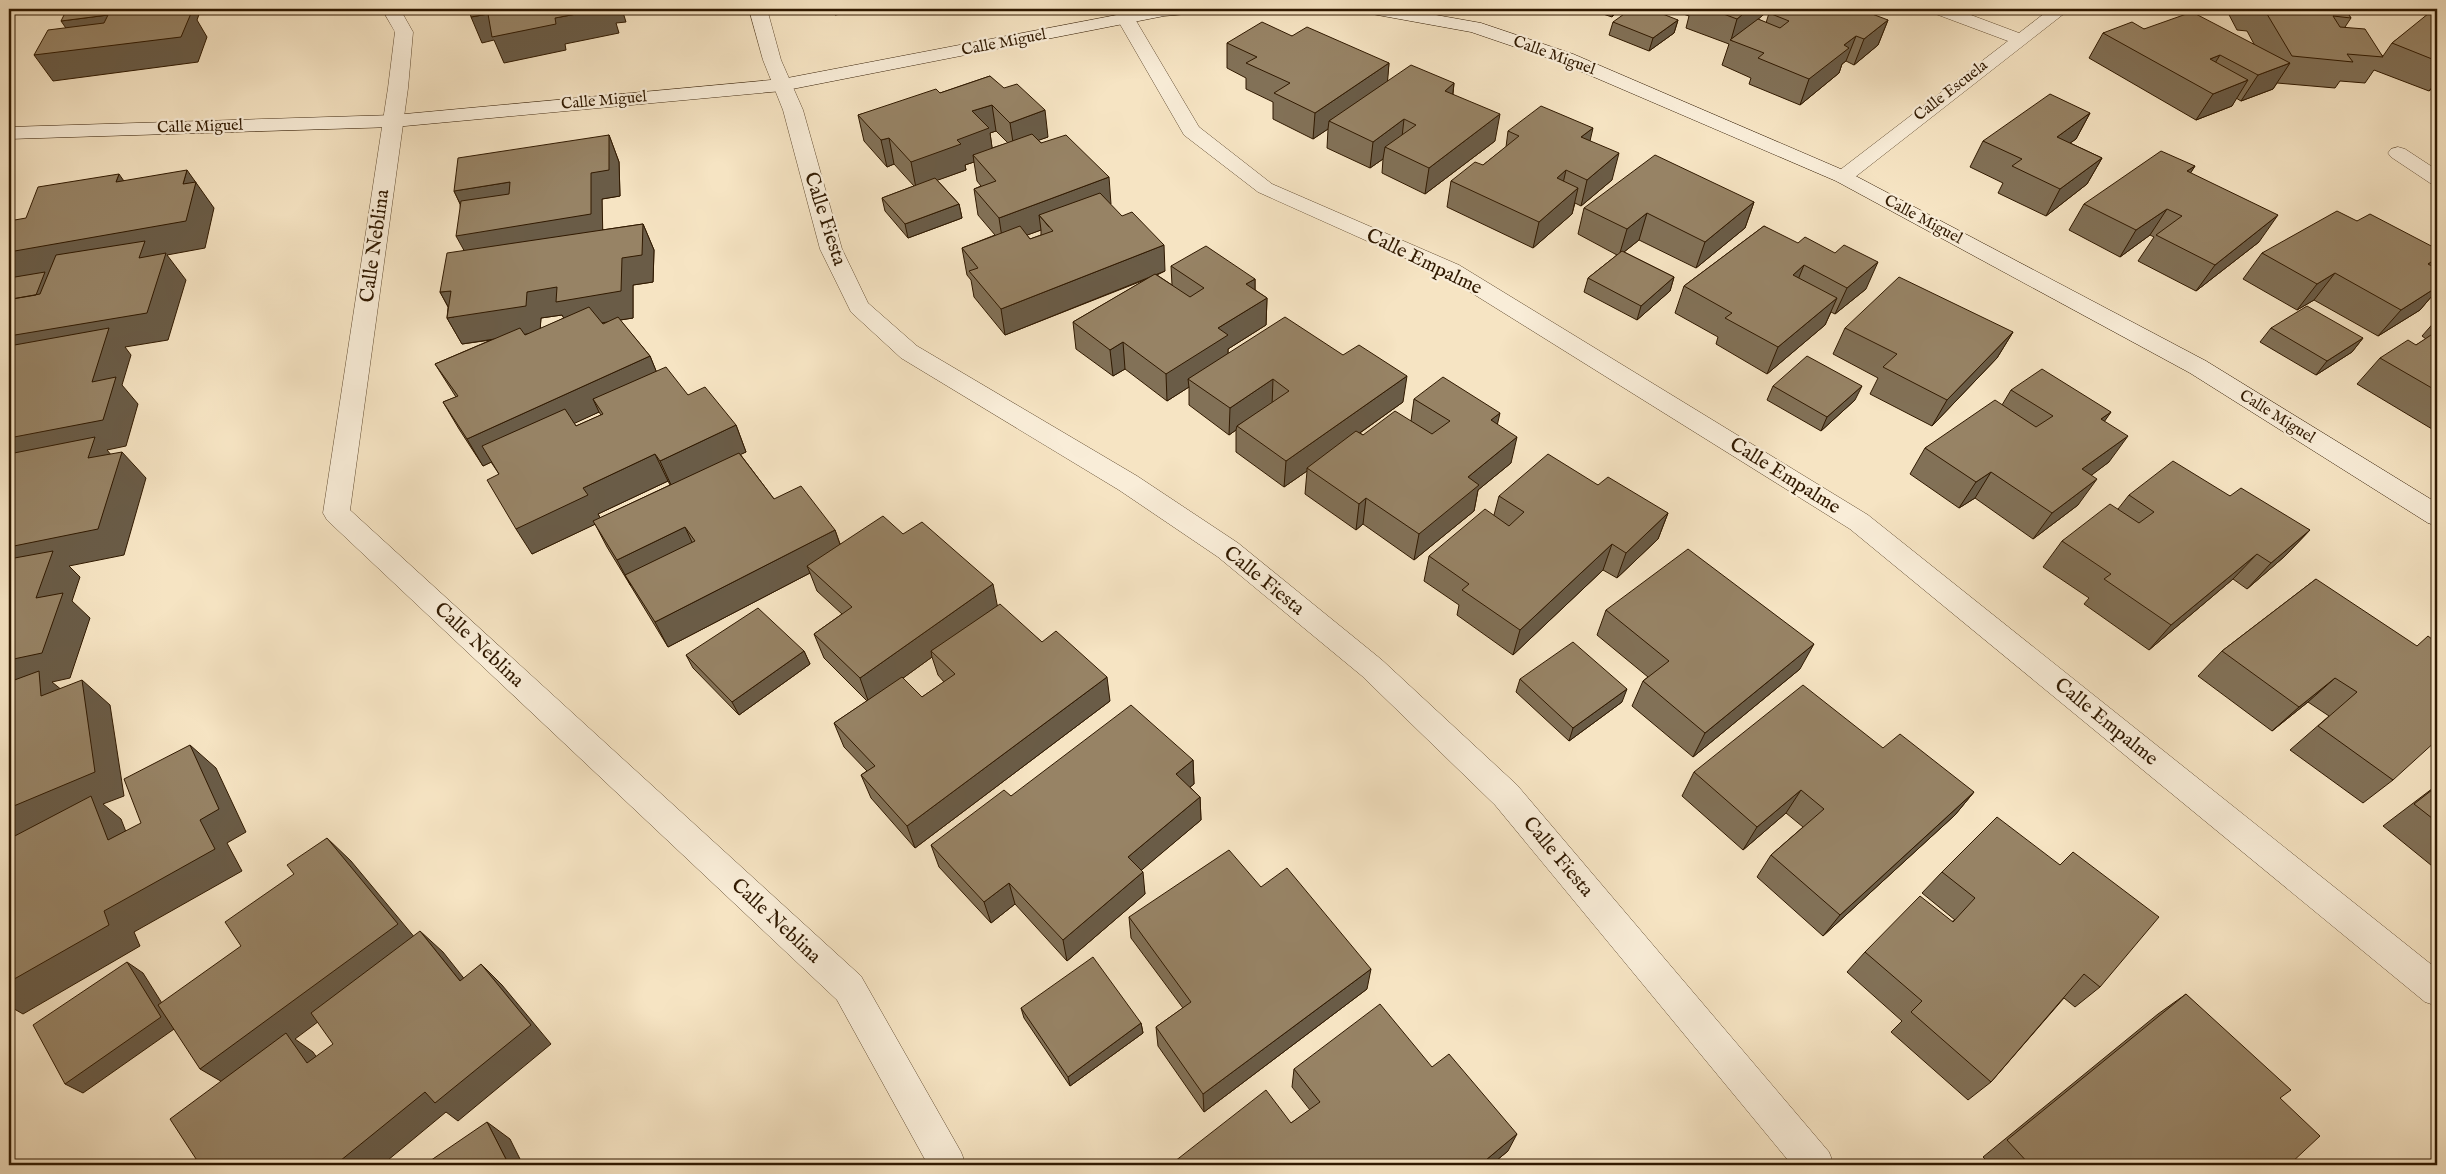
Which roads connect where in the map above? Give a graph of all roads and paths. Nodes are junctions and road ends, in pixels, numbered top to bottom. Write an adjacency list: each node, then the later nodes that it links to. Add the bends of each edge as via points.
1 (391, 9): 10 (street, Calle Neblina, via 404,32)
2 (758, 9): 9 (street, Calle Fiesta)
3 (1192, 9): 7 (street, Calle Miguel)
4 (1372, 9): 13 (street, Calle Miguel, via 1475,27 1566,58)
5 (1939, 9): 8 (street)
6 (2061, 9): 8 (street, Calle Escuela)
7 (1123, 14): 9 (street, Calle Miguel); 16 (street, Calle Empalme, via 1191,131 1265,188 1451,270 1860,522)
8 (2019, 39): 13 (street, Calle Escuela)
9 (782, 85): 10 (street, Calle Miguel); 18 (street, Calle Fiesta, via 793,110 831,248 859,307 909,352 1128,482 1228,550 1372,668 1506,795)
10 (394, 121): 11 (street, Calle Miguel); 17 (street, Calle Neblina, via 336,513 849,988)
11 (9, 133)
12 (2398, 153): 14 (street)
13 (1843, 177): 15 (street, Calle Miguel, via 2198,367)
14 (2437, 180)
15 (2437, 516)
16 (2437, 990)
17 (948, 1165)
18 (1816, 1165)

